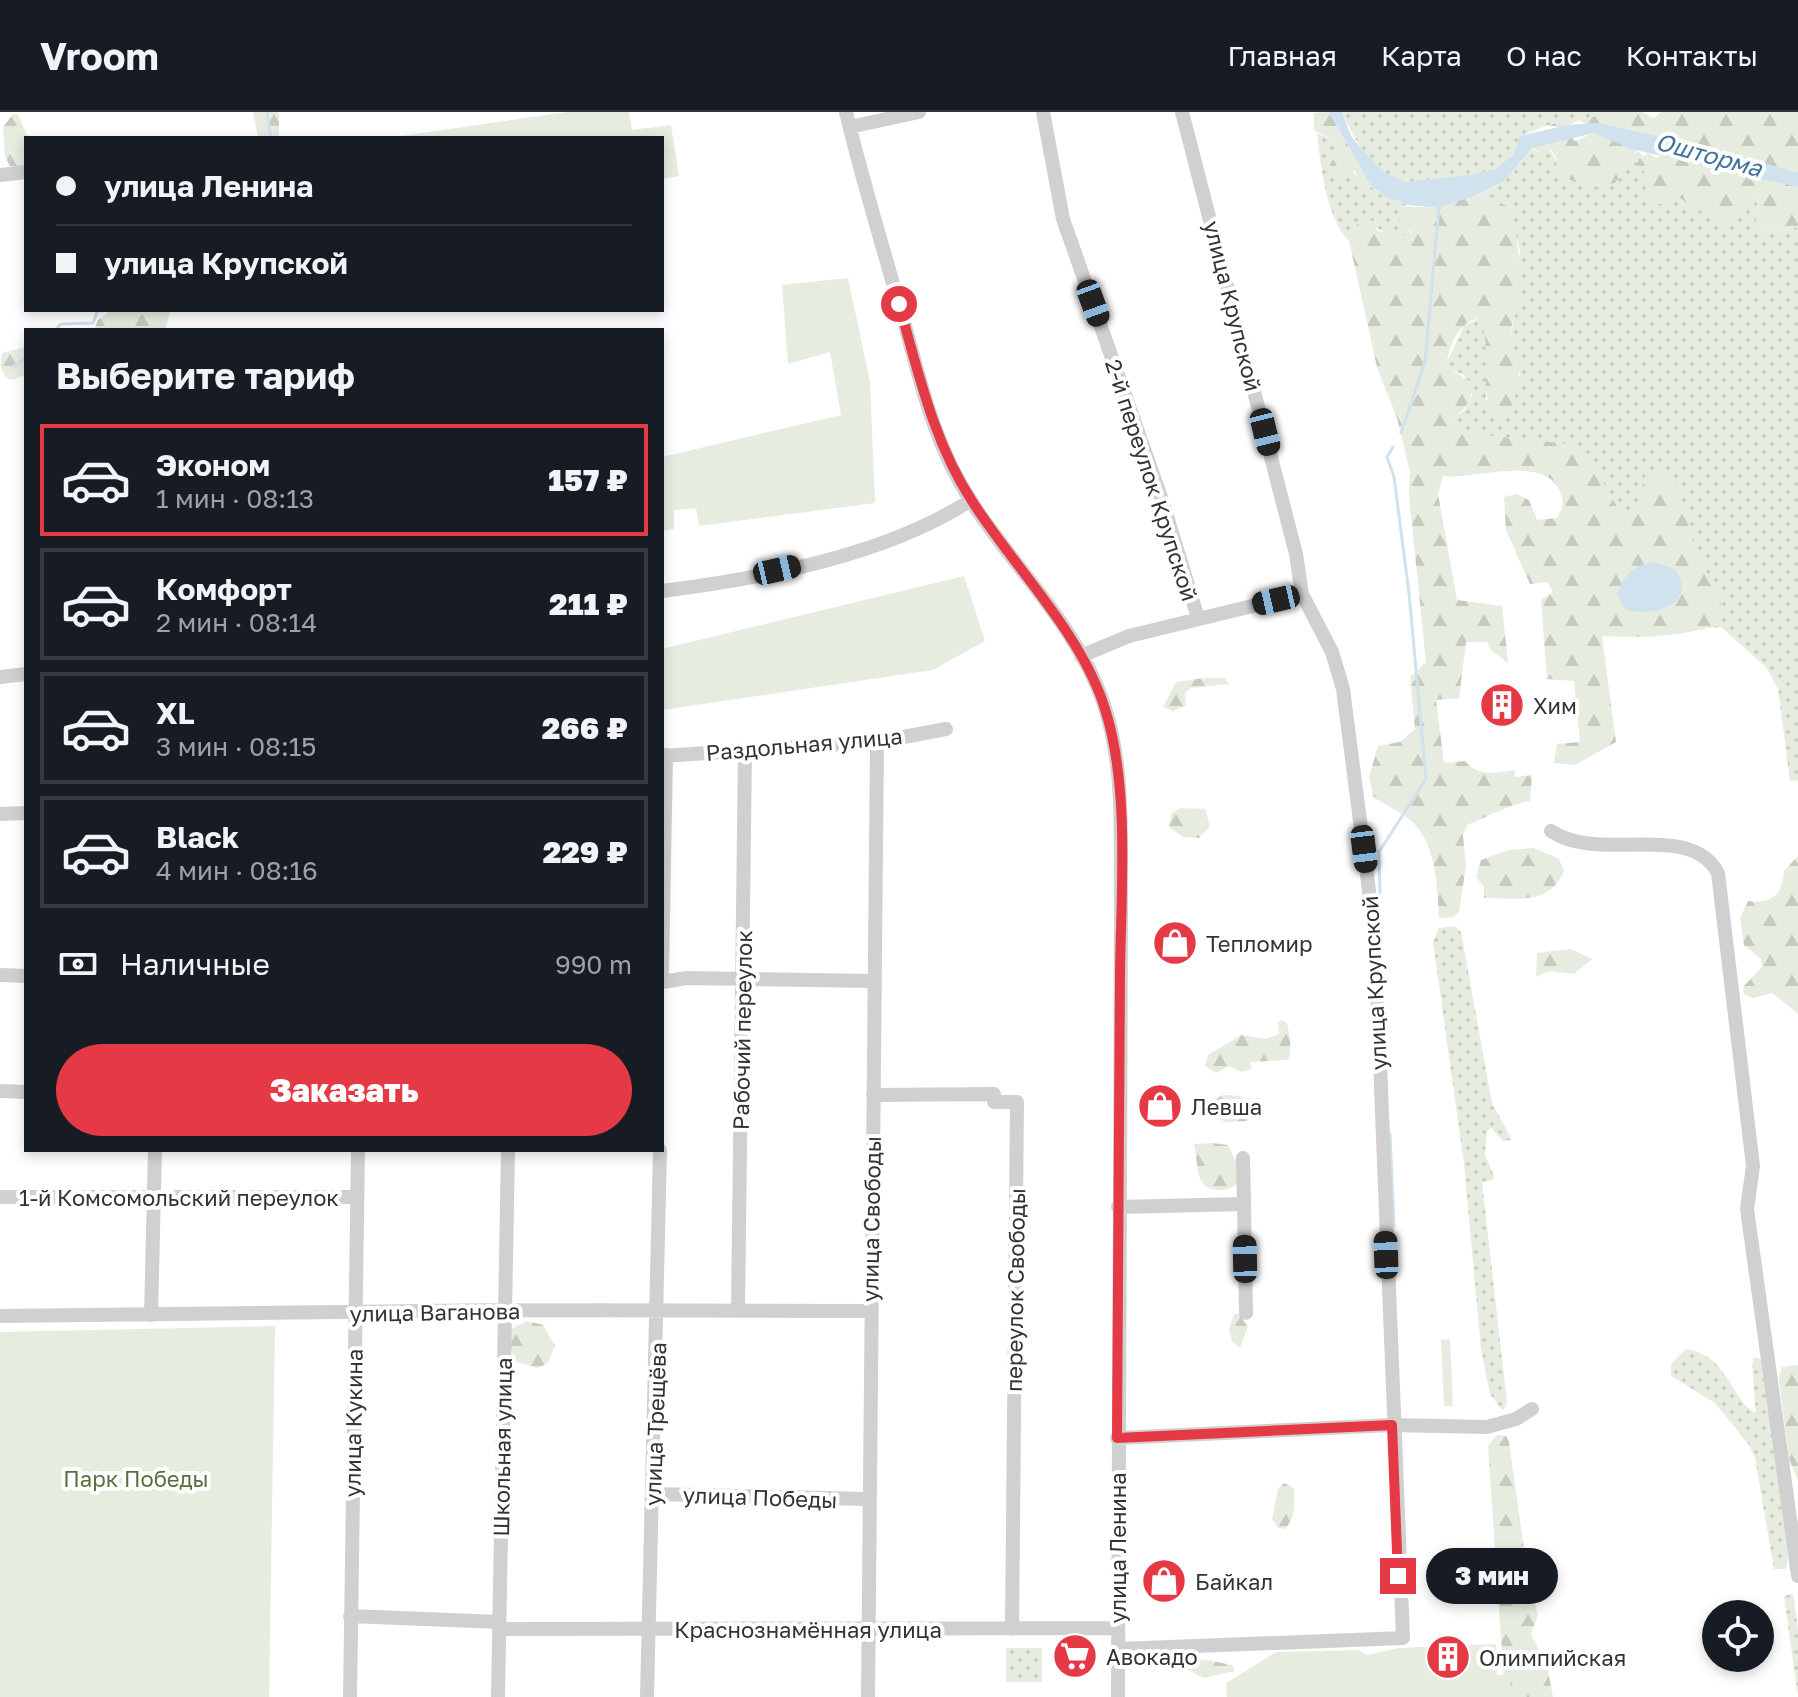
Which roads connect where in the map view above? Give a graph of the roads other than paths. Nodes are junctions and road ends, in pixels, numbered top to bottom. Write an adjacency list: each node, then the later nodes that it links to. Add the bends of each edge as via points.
1 (846, 112): 5 (street, улица Ленина)
2 (919, 112): 5 (street)
3 (1043, 112): 11 (street, 2-й переулок Крупской, via 1063,219)
4 (1182, 112): 10 (street, улица Крупской)
5 (850, 127): 8 (street, улица Ленина, via 925,396 944,452)
6 (24, 172): 7 (street)
7 (0, 175)
8 (971, 500): 9 (street, via 894,542 719,584); 12 (street, улица Ленина)
9 (664, 591)
10 (1302, 594): 11 (street); 49 (street, улица Крупской, via 1332,652 1343,689 1375,937)
11 (1198, 618): 12 (street, via 1129,636)
12 (1081, 656): 39 (street, улица Ленина, via 1106,710 1120,813)
13 (24, 674): 14 (street)
14 (0, 677)
15 (946, 729): 16 (street, Раздольная улица)
16 (877, 742): 17 (street, Раздольная улица); 25 (street, улица Свободы)
17 (745, 750): 18 (street, Раздольная улица); 24 (street, Рабочий переулок)
18 (664, 756)
19 (24, 813): 20 (street)
20 (0, 814)
21 (1551, 831): 53 (street, via 1581,846 1689,847 1707,857 1718,873 1753,1166 1747,1209)
22 (0, 975): 23 (street)
23 (24, 976)
24 (743, 979): 25 (street); 26 (street); 40 (street, Рабочий переулок)
25 (873, 981): 29 (street, улица Свободы)
26 (664, 982)
27 (0, 1091): 28 (street)
28 (24, 1092)
29 (873, 1095): 43 (street, улица Свободы); 58 (street, переулок Свободы, via 994,1094 994,1102 1017,1102)
30 (155, 1152): 37 (street)
31 (358, 1152): 36 (street, улица Кукина)
32 (508, 1152): 41 (street, Школьная улица)
33 (660, 1152): 42 (street, улица Трещёва)
34 (1243, 1158): 38 (street)
35 (0, 1197): 37 (street, 1-й Комсомольский переулок)
36 (357, 1197): 37 (street, 1-й Комсомольский переулок); 45 (street, улица Кукина)
37 (153, 1199): 46 (street)
38 (1244, 1204): 39 (street); 44 (street)
39 (1118, 1207): 50 (street, улица Ленина)
40 (738, 1309): 42 (street, улица Ваганова); 43 (street, улица Ваганова)
41 (504, 1310): 42 (street, улица Ваганова); 45 (street, улица Ваганова); 55 (street, Школьная улица)
42 (658, 1310): 51 (street, улица Трещёва)
43 (869, 1311): 52 (street, улица Свободы)
44 (1246, 1313)
45 (354, 1314): 46 (street, улица Ваганова); 54 (street, улица Кукина)
46 (151, 1315): 47 (street, улица Ваганова)
47 (0, 1316)
48 (1532, 1409): 49 (street, via 1487,1427)
49 (1392, 1425): 50 (street); 60 (street, улица Крупской, via 1403,1638)
50 (1117, 1438): 57 (street, улица Ленина)
51 (653, 1494): 52 (street, улица Победы); 59 (street, улица Трещёва)
52 (867, 1499): 56 (street, улица Свободы)
53 (1798, 1576)
54 (350, 1616): 55 (street, Краснознамённая улица); 61 (street, улица Кукина)
55 (499, 1626): 59 (street, Краснознамённая улица); 62 (street, Школьная улица)
56 (869, 1628): 58 (street, Краснознамённая улица); 59 (street, Краснознамённая улица); 64 (street, улица Свободы)
57 (1118, 1628): 58 (street, Краснознамённая улица); 60 (street, улица Ленина)
58 (1012, 1629)
59 (648, 1630): 63 (street, улица Трещёва)
60 (1118, 1649): 65 (street, улица Ленина)
61 (350, 1697)
62 (498, 1697)
63 (647, 1697)
64 (868, 1697)
65 (1118, 1697)

